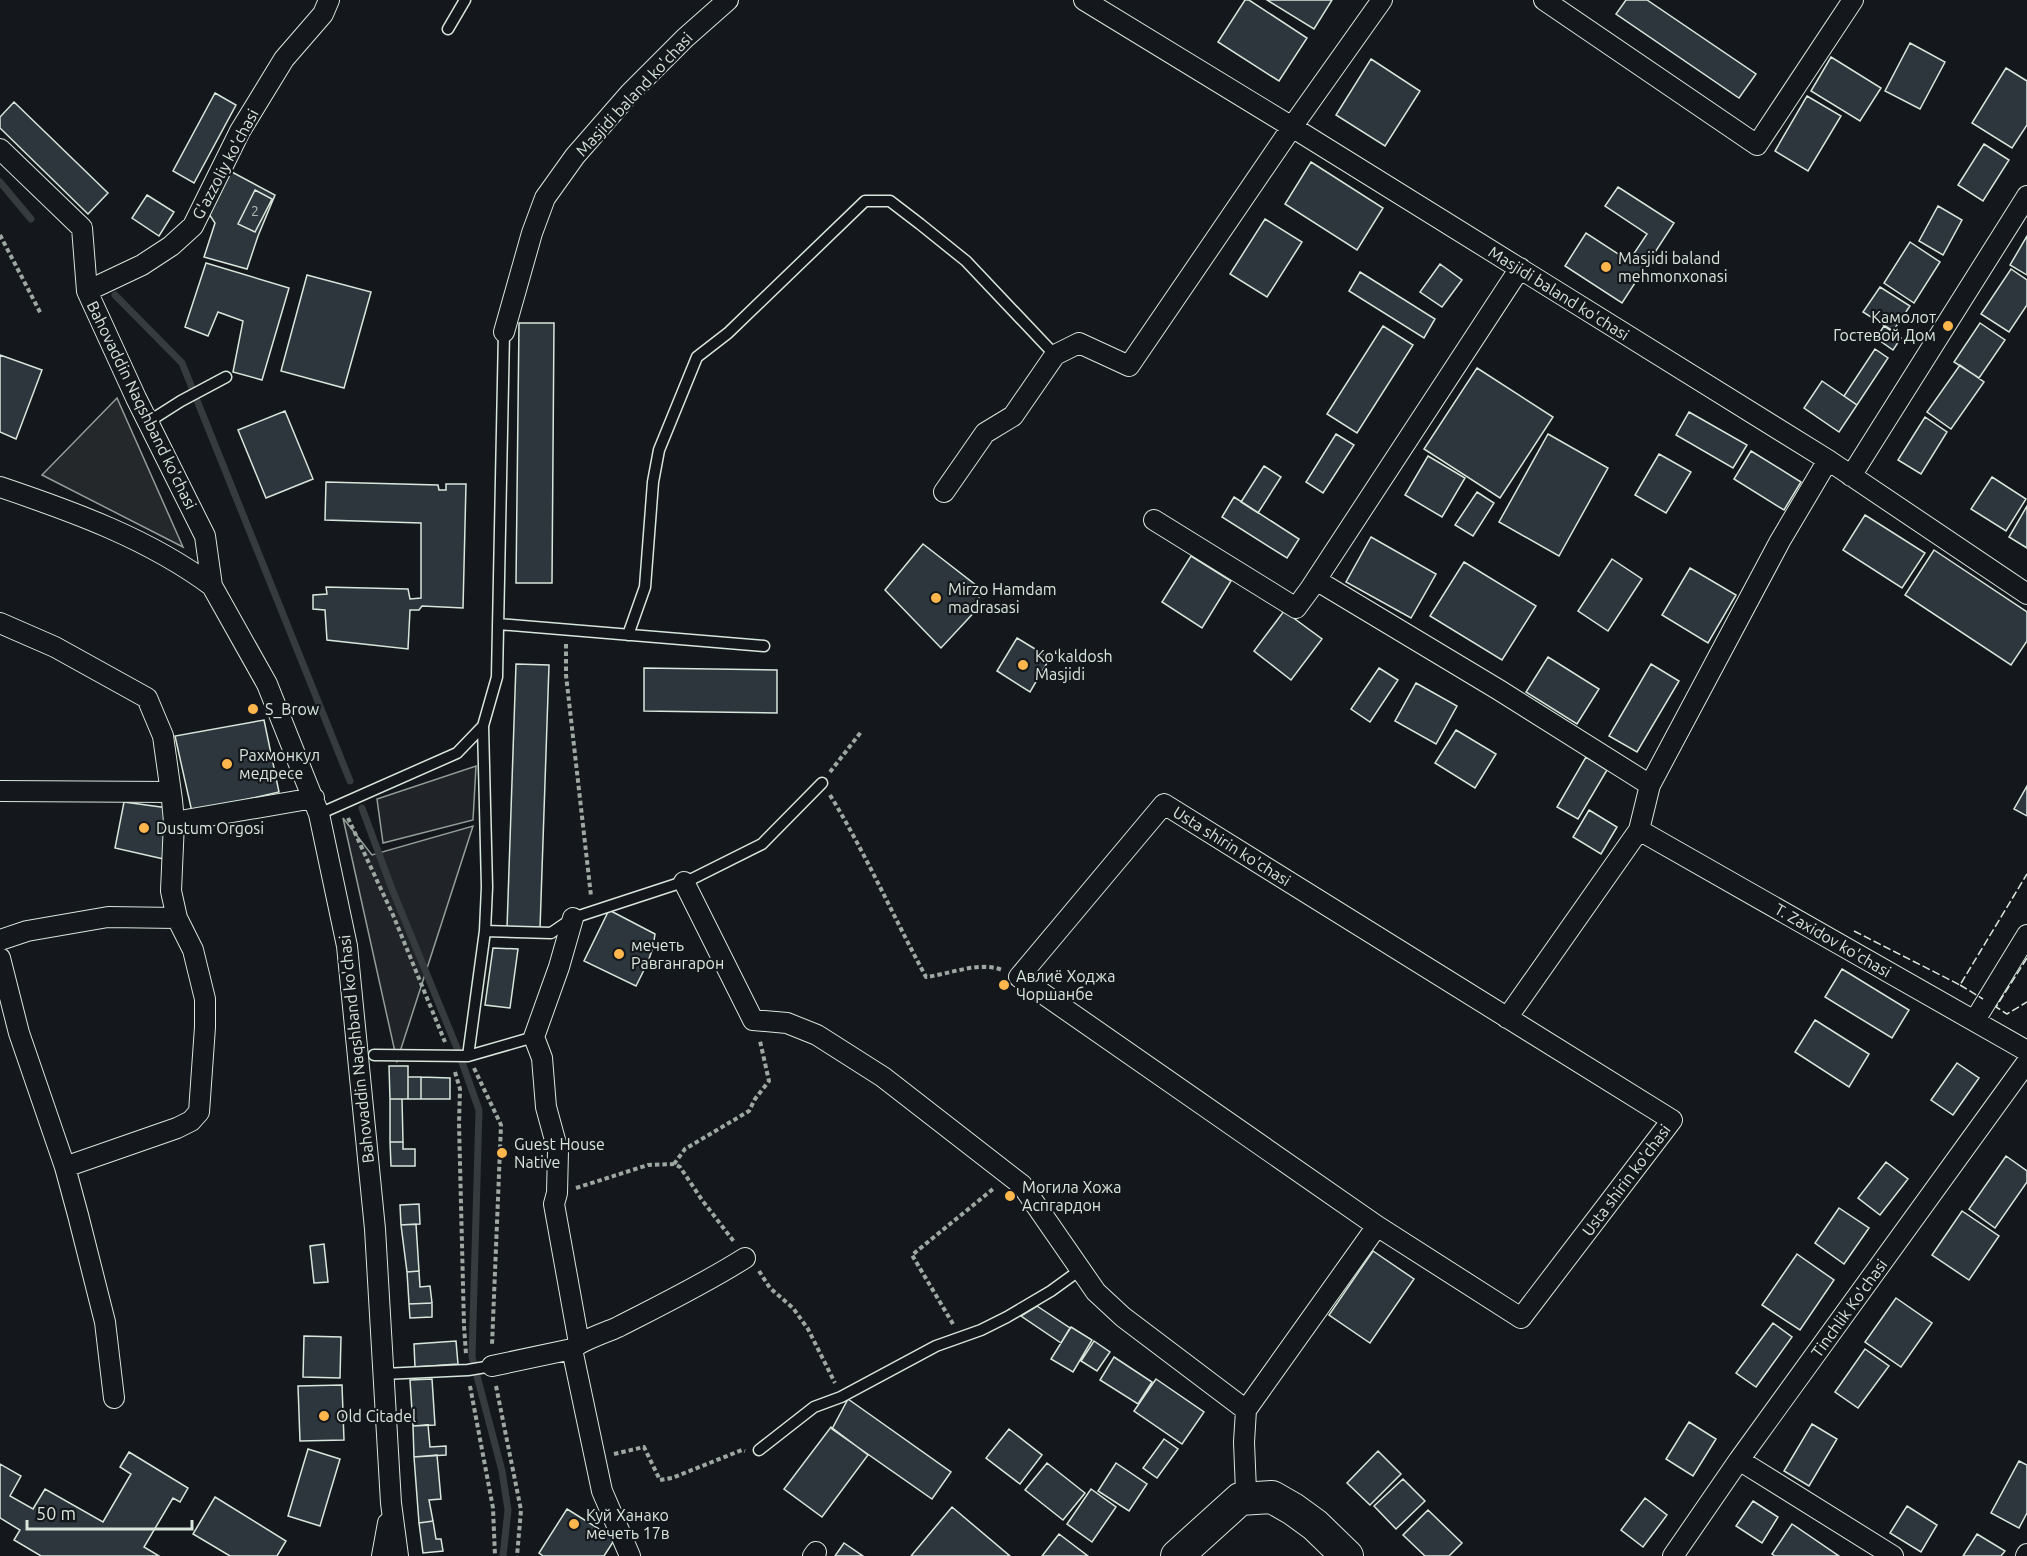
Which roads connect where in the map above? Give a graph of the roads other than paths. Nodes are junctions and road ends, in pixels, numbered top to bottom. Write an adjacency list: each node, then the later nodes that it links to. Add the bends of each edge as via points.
1 (329, 0): 13 (street, G'azzoliy ko'chasi, via 285,59 240,131 193,226 142,265)
2 (465, 0): 8 (lane)
3 (728, 0): 14 (street, Masjidi baland ko'chasi, via 630,93 575,156 545,198)
4 (1382, 0): 9 (street)
5 (1544, 0): 6 (street, via 1757,145)
6 (1853, 0)
7 (1098, 4): 9 (street, Masjidi baland ko'chasi)
8 (448, 29)
9 (1292, 127): 12 (street, Masjidi baland ko'chasi); 15 (street, via 1130,366 1079,343)
10 (0, 149): 13 (street, Bahovaddin Naqshband ko'chasi, via 82,228)
11 (2027, 196): 19 (street)
12 (1520, 268): 18 (street, Masjidi baland ko'chasi); 23 (street)
13 (87, 291): 17 (street, Bahovaddin Naqshband ko'chasi)
14 (504, 332): 27 (lane)
15 (1055, 355): 21 (street, via 1012,416 985,433); 28 (lane, via 966,261 890,201 865,201 728,333 697,357 659,450 645,587)
16 (226, 377): 17 (lane)
17 (148, 422): 24 (street, Bahovaddin Naqshband ko'chasi, via 205,536)
18 (1828, 460): 19 (street, Masjidi baland ko'chasi); 32 (street, via 1779,541)
19 (1851, 476): 25 (street, Masjidi baland ko'chasi)
20 (0, 487): 24 (street, Bahovaddin Naqshband ko'chasi, via 82,515 184,565)
21 (944, 492)
22 (1154, 520): 23 (street, via 1296,608)
23 (1316, 580): 32 (street)
24 (212, 586): 35 (street, Bahovaddin Naqshband ko'chasi, via 267,684)
25 (2027, 594)
26 (0, 623): 34 (street, via 55,647 147,698 163,736)
27 (498, 624): 28 (lane); 30 (lane, via 497,677)
28 (628, 636): 29 (lane)
29 (764, 646)
30 (483, 726): 35 (lane, via 457,753); 41 (lane)
31 (822, 783): 38 (lane, via 762,844)
32 (1650, 785): 37 (street)
33 (0, 791): 34 (street)
34 (170, 792): 36 (street)
35 (323, 806): 36 (street); 59 (street, Bahovaddin Naqshband ko'chasi, via 347,946 375,1229)
36 (174, 822): 39 (street, via 171,891)
37 (1639, 830): 46 (street); 47 (street, T. Zaxidov ko'chasi)
38 (684, 882): 40 (lane); 56 (street, via 753,1020 787,1023 817,1035 883,1077 1022,1185)
39 (177, 918): 43 (street, via 108,917 27,931); 53 (street, via 193,950 205,999 199,1112 177,1128)
40 (573, 918): 41 (lane, via 551,933); 48 (street)
41 (485, 931): 51 (lane)
42 (2027, 935): 47 (street)
43 (0, 940)
44 (0, 958): 45 (street)
45 (8, 1015): 53 (street, via 20,1033)
46 (1507, 1018): 54 (street, Usta shirin ko'chasi, via 1672,1120 1521,1318); 54 (street, Usta shirin ko'chasi, via 1164,804 1019,978)
47 (1975, 1020): 49 (street, T. Zaxidov ko'chasi)
48 (534, 1037): 51 (lane); 57 (street, via 542,1058 546,1107 558,1151 554,1204)
49 (2027, 1051)
50 (374, 1055): 51 (lane)
51 (460, 1056)
52 (2027, 1062): 63 (street, Tinchlik Ko'chasi)
53 (65, 1167): 60 (street, via 105,1322)
54 (1377, 1226): 61 (street)
55 (745, 1258): 57 (street, via 702,1285)
56 (1080, 1270): 61 (street, via 1096,1292 1123,1317); 62 (lane, via 1007,1317 936,1346 841,1397 814,1407)
57 (575, 1346): 58 (street); 68 (street, via 602,1491)
58 (478, 1368): 59 (lane)
59 (383, 1374): 65 (street, Bahovaddin Naqshband ko'chasi)
60 (114, 1398)
61 (1246, 1410): 64 (street, via 1246,1491)
62 (759, 1450)
63 (1739, 1460): 71 (street, Tinchlik Ko'chasi); 72 (street)
64 (1240, 1498): 69 (main road); 70 (main road, via 1272,1497 1315,1525)
65 (391, 1503): 66 (street, Bahovaddin Naqshband ko'chasi); 67 (street, Bahovaddin Naqshband ko'chasi)
66 (382, 1556)
67 (398, 1556)
68 (630, 1556)
69 (1177, 1556)
70 (1347, 1556)
71 (1673, 1556)
72 (1893, 1556)

